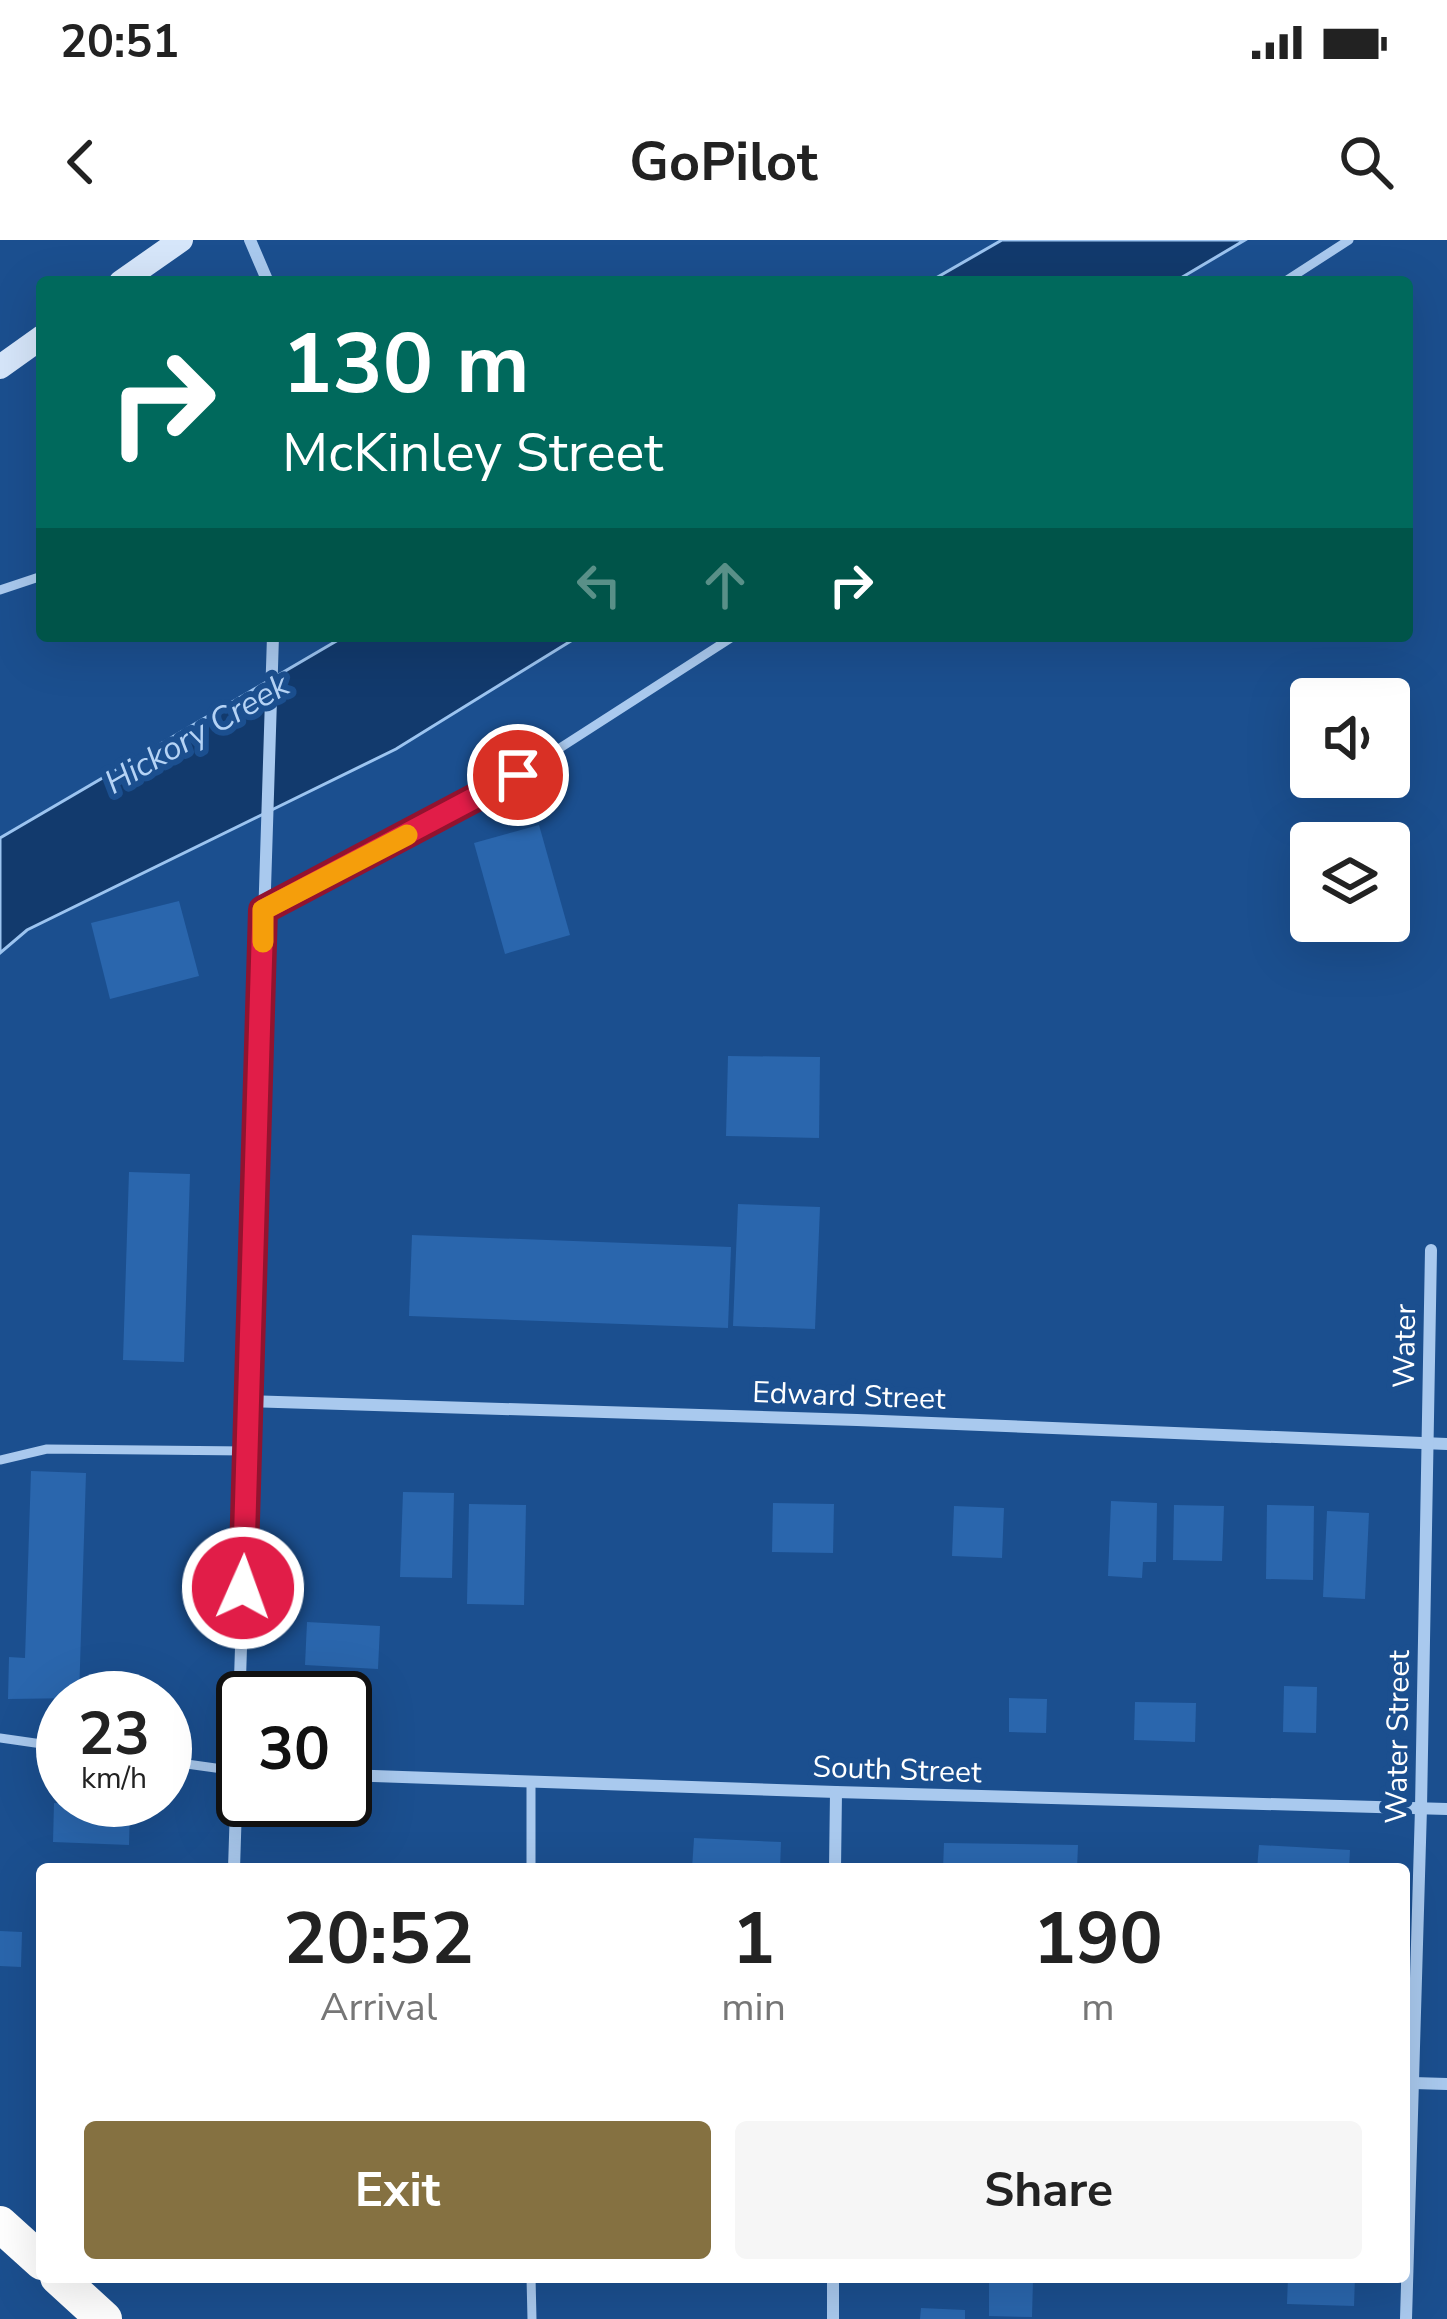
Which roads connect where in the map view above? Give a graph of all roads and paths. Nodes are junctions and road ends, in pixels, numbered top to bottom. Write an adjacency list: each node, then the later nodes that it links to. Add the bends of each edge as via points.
1 (181, 240): 4 (street)
2 (250, 240): 5 (street)
3 (1348, 240): 6 (lane)
4 (130, 276)
5 (265, 276)
6 (1293, 276)
7 (36, 342): 8 (street)
8 (0, 367)
9 (36, 578): 10 (lane)
10 (0, 590)
11 (273, 642): 13 (street)
12 (725, 642): 13 (lane, via 518,775)
13 (263, 910): 15 (street)
14 (1431, 1250): 16 (street, Water)
15 (248, 1401): 16 (street, Edward Street); 18 (street)
16 (1428, 1443): 17 (street, Edward Street); 26 (street, Water Street)
17 (1447, 1444)
18 (247, 1451): 19 (lane, via 47,1449); 20 (street)
19 (0, 1460)
20 (242, 1671)
21 (0, 1738): 22 (lane)
22 (36, 1743)
23 (372, 1775): 24 (street, South Street)
24 (531, 1781): 25 (street, South Street); 30 (lane)
25 (836, 1792): 26 (street, South Street); 31 (street)
26 (1421, 1808): 27 (street, South Street); 32 (street, Water Street)
27 (1447, 1809)
28 (237, 1827): 29 (street)
29 (235, 1863)
30 (531, 1863)
31 (835, 1863)
32 (1413, 2083): 33 (street); 34 (street, Water Street)
33 (1447, 2084)
34 (1410, 2184)
35 (0, 2224): 36 (highway)
36 (36, 2257)
37 (65, 2283): 41 (highway)
38 (531, 2283): 42 (lane)
39 (833, 2283): 43 (street)
40 (1407, 2283): 44 (street, Water Street)
41 (104, 2319)
42 (532, 2319)
43 (832, 2319)
44 (1406, 2319)

